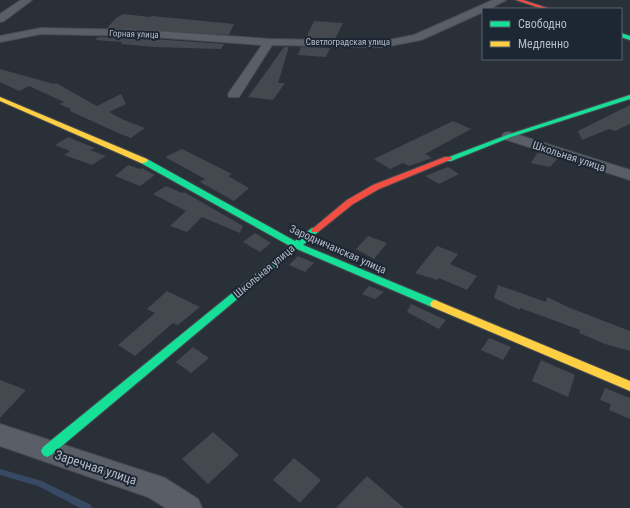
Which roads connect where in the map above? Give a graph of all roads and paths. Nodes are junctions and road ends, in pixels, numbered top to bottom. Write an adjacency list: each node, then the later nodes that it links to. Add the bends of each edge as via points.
1 (27, 0): 9 (street)
2 (501, 0): 5 (street, Светлоградская улица)
3 (508, 0): 6 (street)
4 (518, 0): 7 (street)
5 (483, 8)
6 (534, 8)
7 (545, 8)
8 (482, 9): 12 (street, Светлоградская улица, via 417,38)
9 (0, 19)
10 (0, 39): 11 (street, Горная улица, via 41,31 139,33)
11 (275, 42): 12 (street, Светлоградская улица); 14 (street)
12 (384, 44): 13 (street)
13 (410, 52)
14 (234, 94)
15 (630, 97): 17 (street, Школьная улица)
16 (0, 99): 19 (street, Зародничанская улица, via 151,164)
17 (509, 136): 18 (street, Школьная улица); 19 (street, Школьная улица, via 376,187 350,202)
18 (630, 175)
19 (296, 245): 20 (street, Зародничанская улица); 22 (street, Школьная улица)
20 (630, 386)
21 (0, 435): 22 (street, Заречная улица)
22 (47, 451): 23 (street, Заречная улица, via 156,487)
23 (189, 508)

